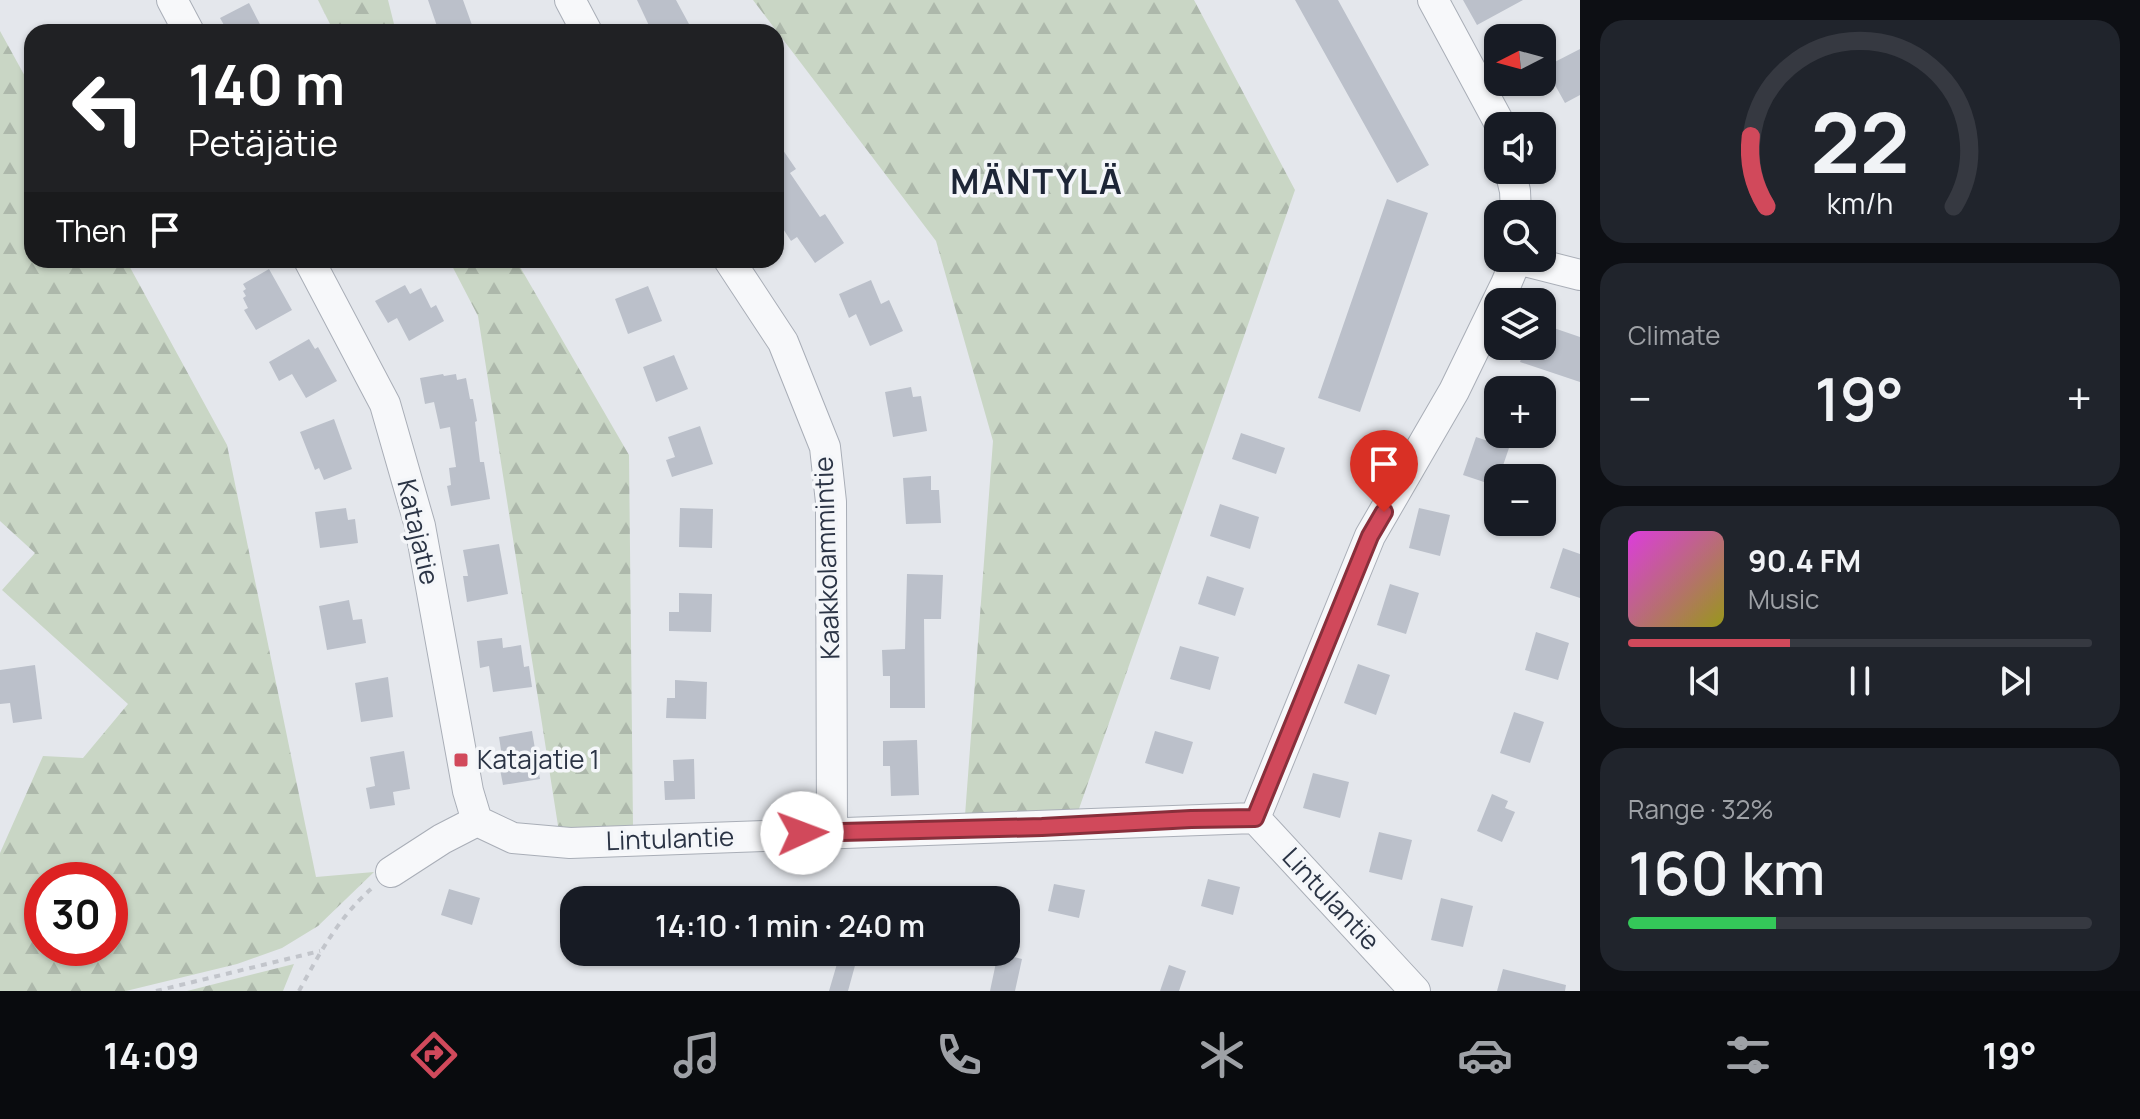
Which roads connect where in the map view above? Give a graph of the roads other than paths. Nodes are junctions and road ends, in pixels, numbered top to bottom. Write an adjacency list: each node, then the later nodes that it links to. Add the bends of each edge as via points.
1 (172, 0): 4 (street)
2 (570, 0): 5 (street)
3 (1433, 0): 6 (street)
4 (185, 24)
5 (583, 24)
6 (1493, 112)
7 (313, 268): 13 (street, Katajatie, via 385,404 420,526)
8 (734, 268): 14 (street, Kaakkolammintie, via 783,342 825,447 831,502)
9 (1556, 269): 11 (street)
10 (1510, 272): 12 (street, via 1454,391 1370,536)
11 (1580, 275)
12 (1255, 818): 14 (street, Lintulantie); 16 (street, Lintulantie)
13 (477, 821): 14 (street, Lintulantie, via 513,838 570,843); 15 (street)
14 (832, 832)
15 (391, 872)
16 (1415, 991)

